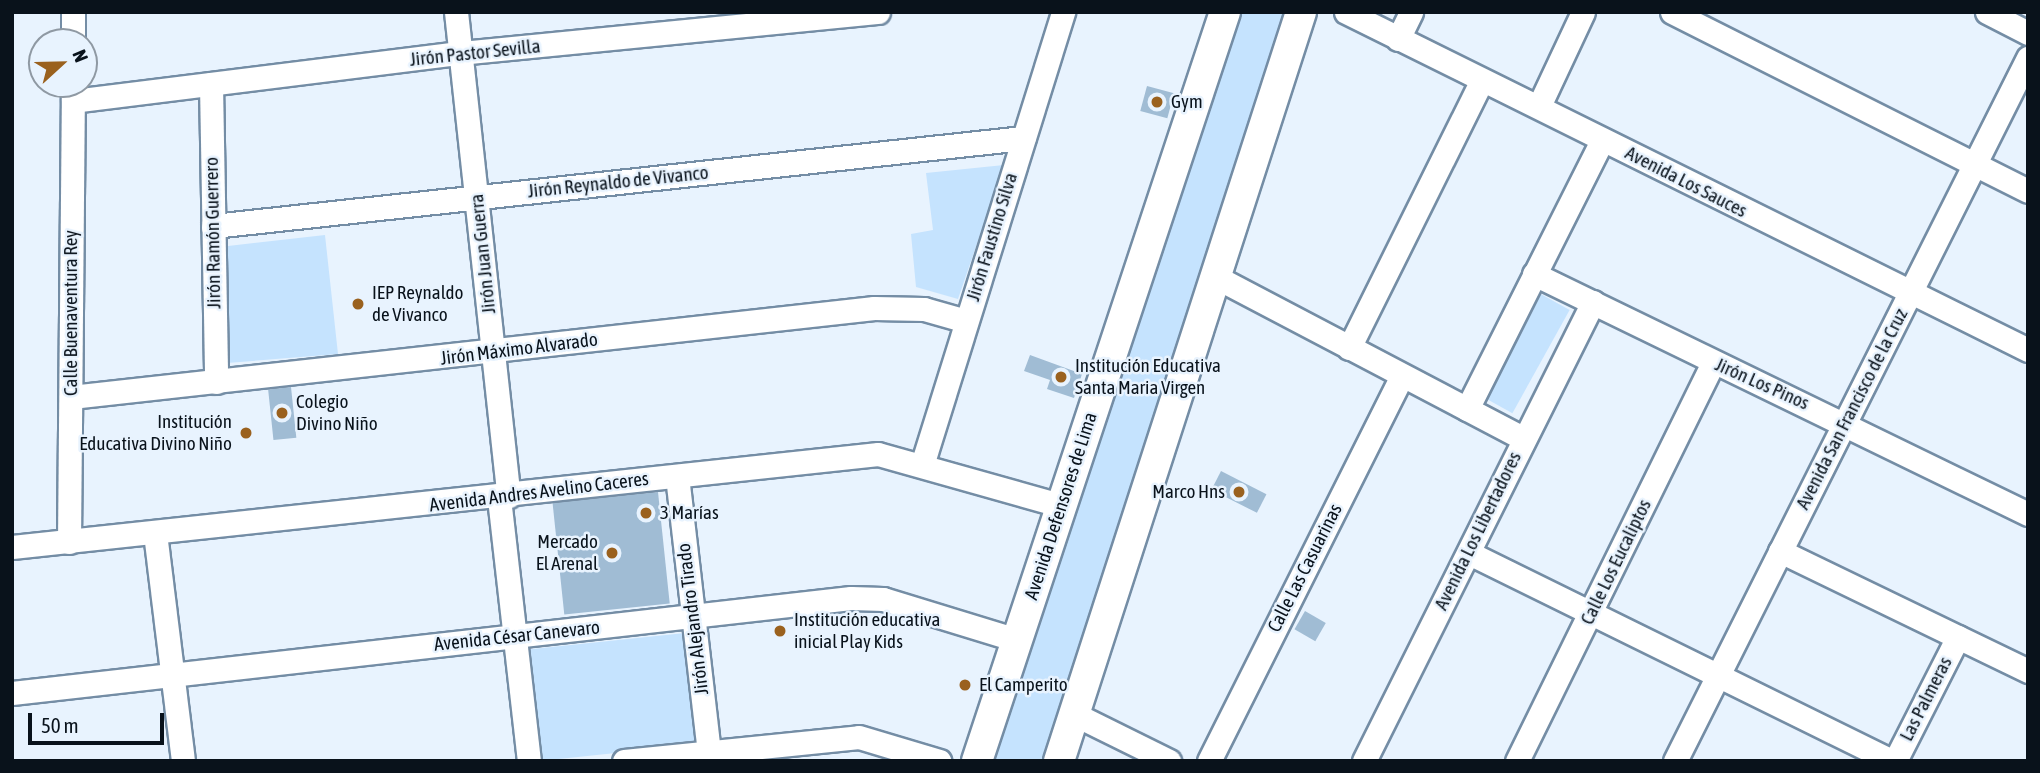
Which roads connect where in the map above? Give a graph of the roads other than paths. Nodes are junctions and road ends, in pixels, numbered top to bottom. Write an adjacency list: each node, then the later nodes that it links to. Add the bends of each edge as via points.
1 (456, 12): 14 (street, Jirón Juan Guerra)
2 (878, 12): 11 (street, Jirón Pastor Sevilla)
3 (1063, 12): 21 (street, Jirón Faustino Silva)
4 (1225, 12): 45 (main road, Avenida Defensores de Lima)
5 (1301, 12): 28 (main road)
6 (1346, 12): 13 (street, Avenida Los Sauces)
7 (1411, 12): 13 (street)
8 (1583, 12): 20 (street)
9 (1672, 12): 23 (street)
10 (1987, 12): 12 (street)
11 (768, 18): 14 (street, Jirón Pastor Sevilla)
12 (2028, 33)
13 (1398, 39): 16 (street, Avenida Los Sauces)
14 (460, 53): 17 (street, Jirón Pastor Sevilla); 25 (street, Jirón Juan Guerra)
15 (2028, 58): 23 (street, Avenida San Francisco de la Cruz)
16 (1482, 80): 20 (street, Avenida Los Sauces); 32 (street)
17 (211, 84): 18 (street, Jirón Pastor Sevilla); 26 (street, Jirón Ramón Guerrero)
18 (98, 91)
19 (73, 98): 38 (street, Calle Buenaventura Rey)
20 (1539, 106): 22 (street, Avenida Los Sauces)
21 (1023, 138): 25 (street, Jirón Reynaldo de Vivanco); 31 (street, Jirón Faustino Silva)
22 (1602, 140): 27 (street); 29 (street, Avenida Los Sauces)
23 (1973, 163): 24 (street); 29 (street, Avenida San Francisco de la Cruz)
24 (2028, 191)
25 (476, 198): 26 (street, Jirón Reynaldo de Vivanco); 34 (street, Jirón Juan Guerra)
26 (213, 226): 37 (street, Jirón Ramón Guerrero)
27 (1534, 274): 30 (street, Jirón Los Pinos); 39 (street)
28 (1214, 276): 32 (street); 61 (main road)
29 (1909, 295): 33 (street, Avenida Los Sauces); 40 (street, Avenida San Francisco de la Cruz)
30 (1593, 302): 35 (street, Jirón Los Pinos); 41 (street, Avenida Los Libertadores)
31 (966, 321): 34 (street, Jirón Máximo Alvarado, via 924,309 874,308); 42 (street, Jirón Faustino Silva)
32 (1349, 348): 36 (street)
33 (2028, 350)
34 (493, 352): 37 (street, Jirón Máximo Alvarado); 44 (street, Jirón Juan Guerra)
35 (1713, 363): 40 (street, Jirón Los Pinos); 52 (street, Calle Los Eucaliptos)
36 (1402, 376): 39 (street); 70 (street, Calle Las Casuarinas)
37 (216, 382): 38 (street, Jirón Máximo Alvarado)
38 (71, 397): 48 (street, Calle Buenaventura Rey)
39 (1467, 409): 41 (street)
40 (1845, 422): 46 (street, Jirón Los Pinos); 50 (street, Avenida San Francisco de la Cruz)
41 (1523, 438): 51 (street, Avenida Los Libertadores)
42 (923, 463): 43 (street, Avenida Andres Avelino Caceres, via 878,454); 45 (street, Avenida Andres Avelino Caceres)
43 (677, 476): 44 (street, Avenida Andres Avelino Caceres); 53 (street, Jirón Alejandro Tirado)
44 (504, 497): 47 (street, Avenida Andres Avelino Caceres); 54 (street, Jirón Juan Guerra)
45 (1059, 505): 56 (main road, Avenida Defensores de Lima)
46 (2028, 514)
47 (155, 533): 48 (street, Avenida Andres Avelino Caceres); 58 (street)
48 (69, 542): 49 (street, Avenida Andres Avelino Caceres)
49 (12, 547)
50 (1780, 551): 55 (street); 59 (street, Avenida San Francisco de la Cruz)
51 (1469, 553): 52 (street); 71 (street, Avenida Los Libertadores)
52 (1590, 614): 59 (street); 72 (street, Calle Los Eucaliptos)
53 (693, 616): 54 (street, Avenida César Canevaro); 56 (street, Avenida César Canevaro, via 883,599); 62 (street, Jirón Alejandro Tirado)
54 (515, 636): 58 (street, Avenida César Canevaro); 64 (street, Jirón Juan Guerra)
55 (1958, 637): 57 (street); 74 (street, Las Palmeras)
56 (1017, 640): 67 (main road, Avenida Defensores de Lima)
57 (2028, 671)
58 (174, 675): 60 (street, Avenida César Canevaro); 63 (street)
59 (1718, 676): 73 (street, Avenida San Francisco de la Cruz); 74 (street)
60 (12, 694)
61 (1074, 714): 68 (main road); 69 (street)
62 (709, 756): 65 (street); 66 (street, via 859,737)
63 (183, 761)
64 (529, 761)
65 (624, 761)
66 (939, 761)
67 (977, 761)
68 (1059, 761)
69 (1169, 761)
70 (1209, 761)
71 (1364, 761)
72 (1517, 761)
73 (1675, 761)
74 (1893, 761)

